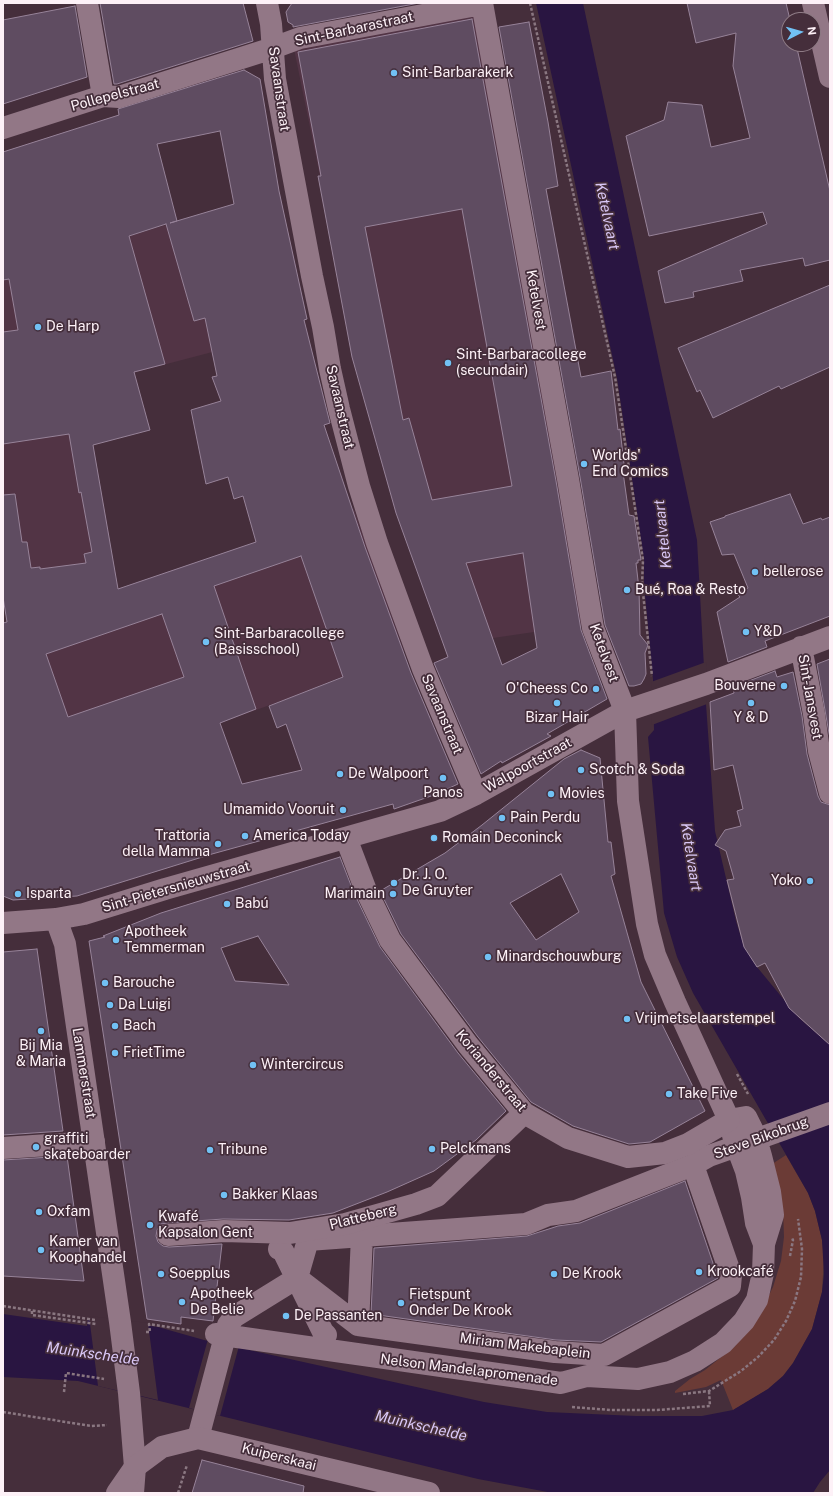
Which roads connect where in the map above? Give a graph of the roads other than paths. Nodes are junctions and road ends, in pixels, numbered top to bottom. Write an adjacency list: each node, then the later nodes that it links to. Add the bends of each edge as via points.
1 (87, 3): 7 (street)
2 (267, 3): 5 (street, Savaanstraat)
3 (813, 3): 6 (street)
4 (482, 4): 5 (street, Sint-Barbarastraat, via 300,38); 11 (street, Ketelvest, via 593,628)
5 (273, 48): 7 (street, Pollepelstraat, via 119,97); 12 (street, Savaanstraat, via 275,79 324,327 330,370 359,486 423,669)
6 (830, 77)
7 (103, 96): 8 (street, Pollepelstraat)
8 (3, 128)
9 (830, 637): 10 (street, Walpoortstraat)
10 (801, 648): 11 (street, Walpoortstraat); 13 (street, Sint-Jansvest, via 819,751)
11 (626, 711): 12 (street, Walpoortstraat); 19 (street, Nelson Mandelapromenade, via 628,801 647,924 658,962)
12 (476, 794): 14 (street, Walpoortstraat, via 440,811)
13 (830, 794)
14 (346, 838): 15 (street, Sint-Pietersnieuwstraat, via 84,914); 17 (street, Korianderstraat, via 365,888 390,940 468,1045)
15 (56, 919): 16 (street, Sint-Pietersnieuwstraat); 20 (street, Lammerstraat, via 65,944)
16 (3, 923)
17 (524, 1113): 19 (street, Korianderstraat, via 568,1138 628,1156 664,1153 688,1144); 25 (street, Platteberg, via 437,1196 416,1204 345,1224 290,1233 224,1231)
18 (830, 1113): 22 (street, Steve Bikobrug, via 709,1156)
19 (729, 1120): 30 (street, Nelson Mandelapromenade, via 746,1171 756,1223 764,1244 763,1273 757,1300 744,1321 723,1343 695,1361 670,1372 638,1379 587,1376 561,1383)
20 (94, 1142): 21 (street); 33 (street, Lammerstraat, via 129,1393)
21 (3, 1148)
22 (693, 1165): 24 (street, via 576,1211); 29 (street, Miriam Makebaplein, via 731,1276 730,1286 604,1355 555,1352)
23 (525, 1211): 24 (street)
24 (548, 1215): 26 (street, via 526,1224)
25 (168, 1235)
26 (371, 1246): 28 (street, via 308,1240); 29 (street)
27 (279, 1249): 28 (street, Miriam Makebaplein, via 283,1251)
28 (297, 1278): 29 (street, Miriam Makebaplein); 30 (street, via 234,1317); 31 (street, Miriam Makebaplein)
29 (358, 1325)
30 (222, 1330): 32 (street)
31 (326, 1335)
32 (198, 1438): 33 (street, Kuiperskaai, via 162,1447); 36 (street, Kuiperskaai)
33 (135, 1467): 34 (street, Kuiperskaai); 35 (street, Lammerstraat)
34 (117, 1493)
35 (133, 1493)
36 (429, 1493)

